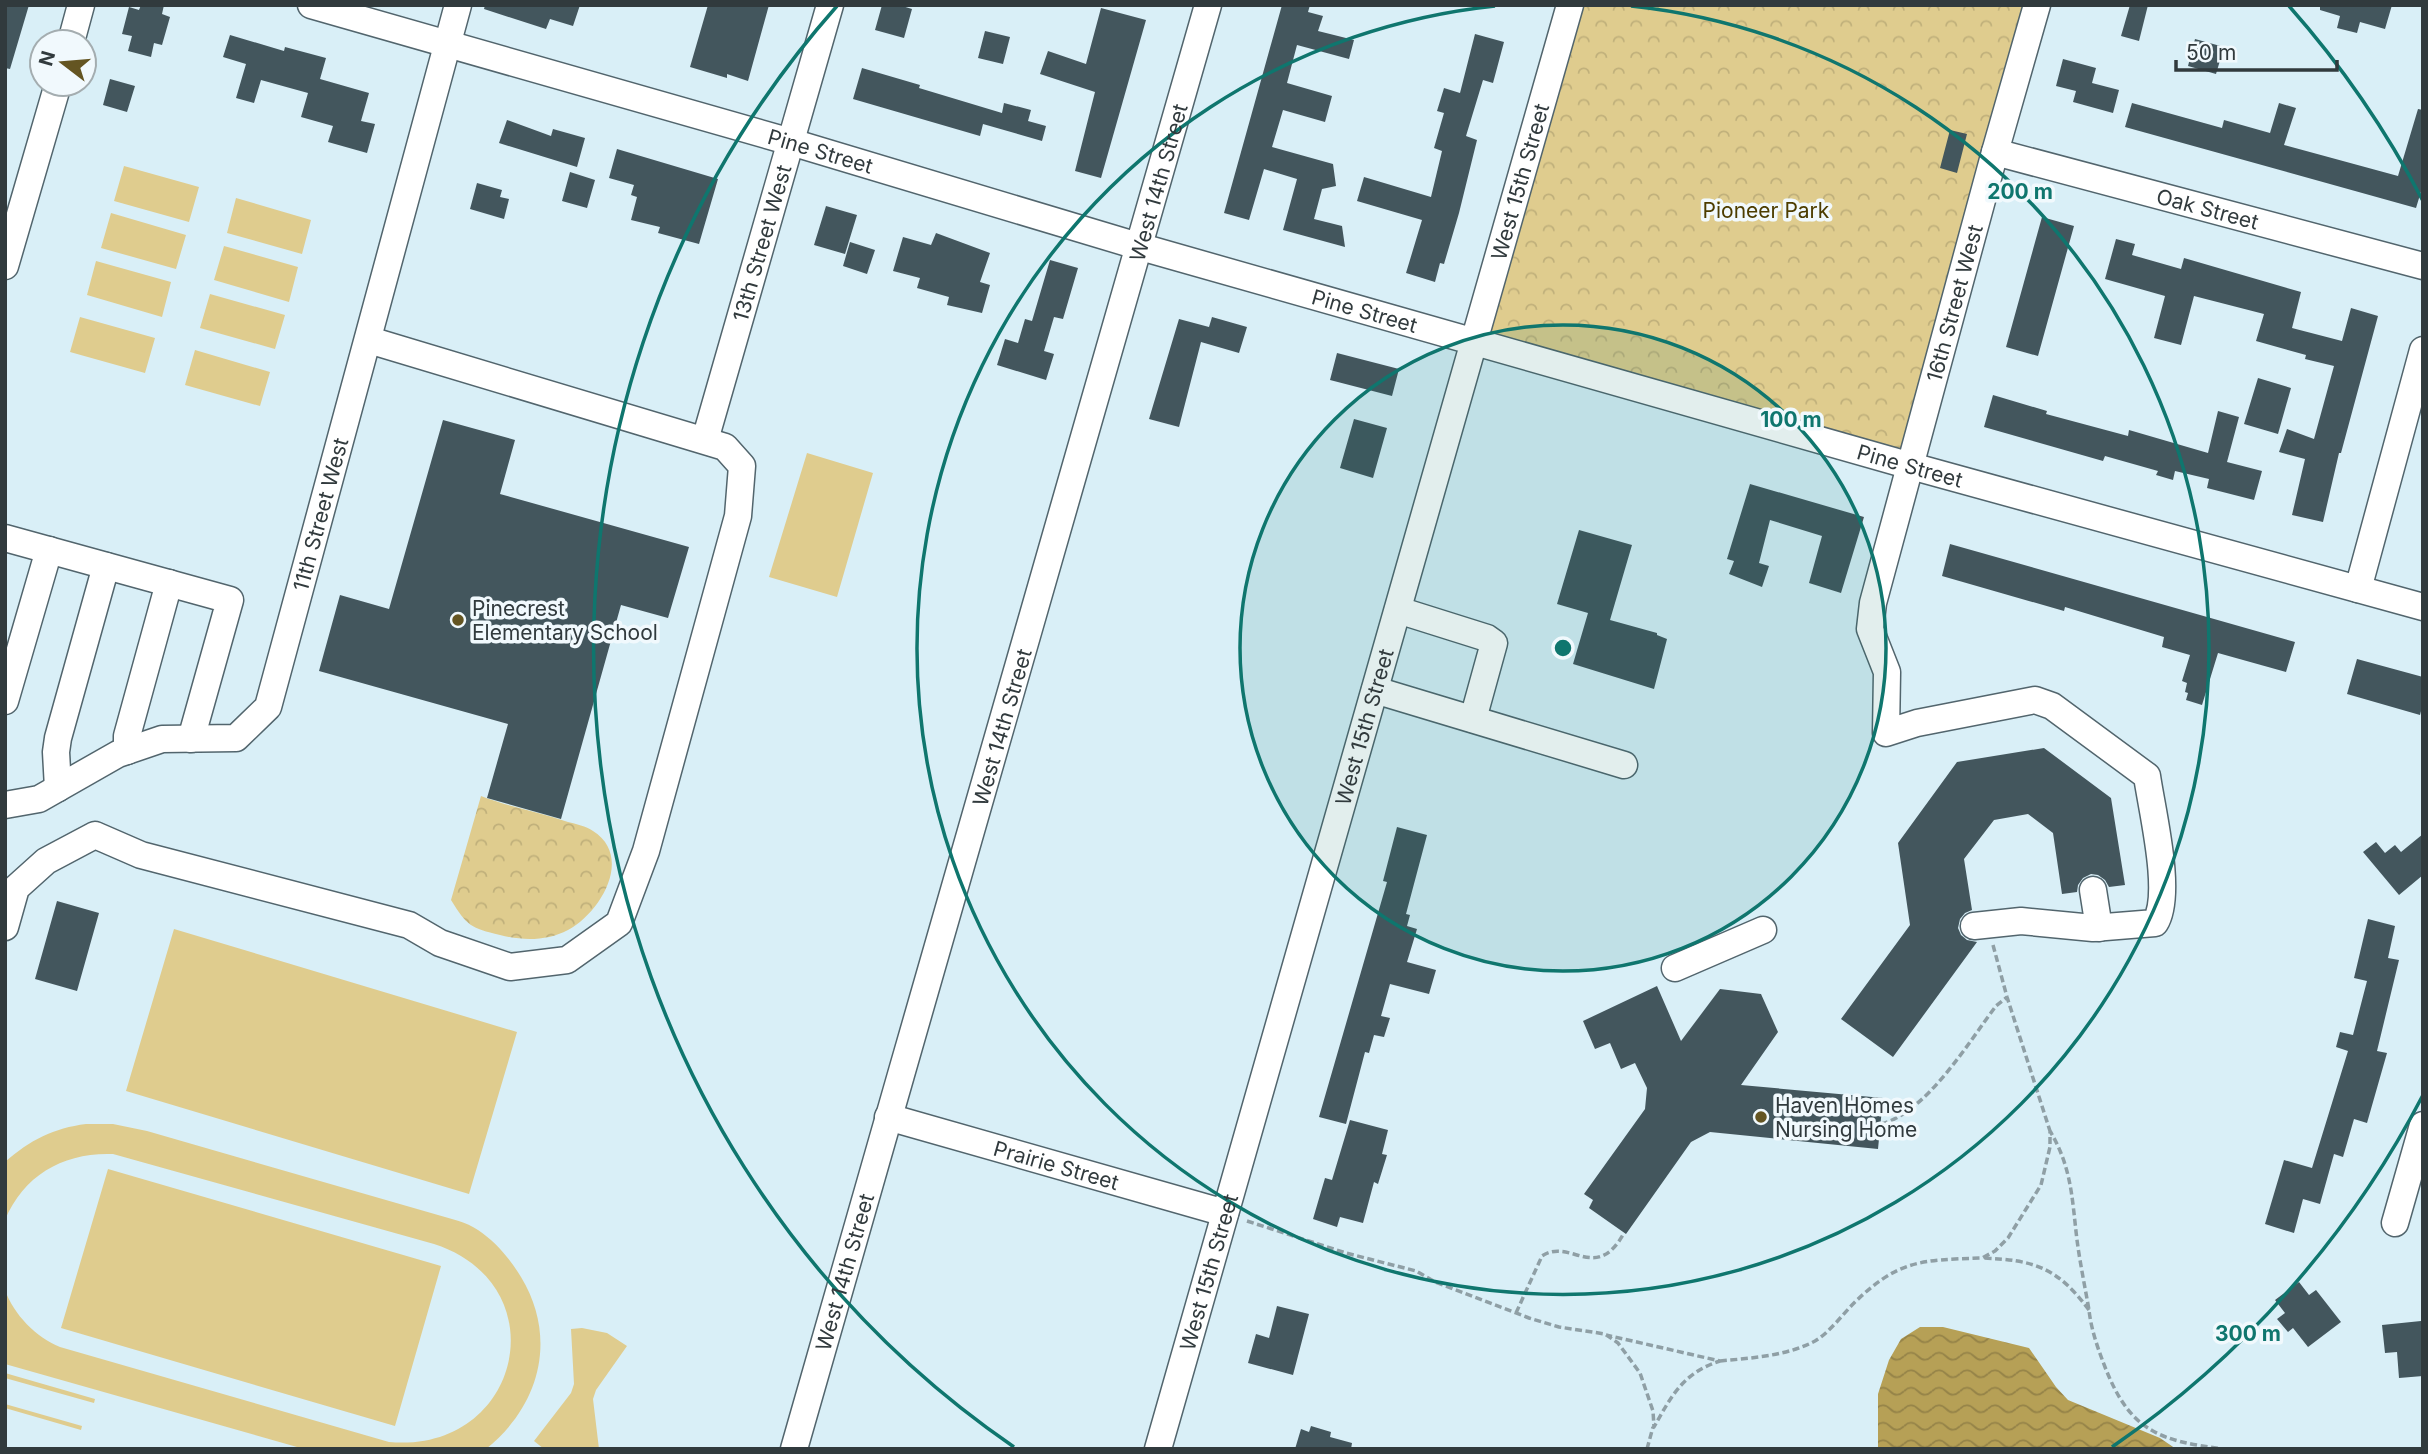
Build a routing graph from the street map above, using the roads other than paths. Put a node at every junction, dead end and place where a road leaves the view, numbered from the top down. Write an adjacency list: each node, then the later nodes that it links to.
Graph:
1 (81, 5): 8 (street)
2 (311, 5): 9 (street, Pine Street)
3 (458, 5): 9 (street, 11th Street West)
4 (830, 5): 11 (street, 13th Street West)
5 (1208, 5): 13 (street, West 14th Street)
6 (1570, 5): 17 (street, West 15th Street)
7 (2037, 5): 12 (street, 16th Street West)
8 (75, 28)
9 (447, 43): 11 (street, Pine Street); 16 (street, 11th Street West)
10 (54, 98): 14 (street)
11 (790, 142): 13 (street, Pine Street); 19 (street, 13th Street West)
12 (1995, 152): 15 (street, Oak Street); 20 (street, 16th Street West)
13 (1141, 247): 17 (street, Pine Street); 42 (street, West 14th Street)
14 (5, 266)
15 (2423, 266)
16 (369, 340): 19 (street); 31 (street, 11th Street West)
17 (1475, 341): 20 (street, Pine Street); 27 (street, West 15th Street)
18 (2423, 350): 25 (street)
19 (705, 440): 38 (street)
20 (1911, 466): 25 (street, Pine Street); 39 (street, 16th Street West)
21 (5, 538): 22 (street)
22 (49, 550): 23 (street); 29 (street)
23 (106, 566): 24 (street); 34 (street)
24 (169, 583): 31 (street); 32 (street)
25 (2358, 589): 26 (street, Pine Street)
26 (2423, 607)
27 (1398, 610): 28 (street, West 15th Street); 30 (street)
28 (1375, 690): 30 (street); 44 (street, West 15th Street)
29 (5, 701)
30 (1473, 719): 33 (street)
31 (191, 739): 32 (street, 11th Street West)
32 (127, 751): 34 (street, 11th Street West)
33 (1624, 765)
34 (58, 788): 35 (street, 11th Street West)
35 (5, 805)
36 (2093, 890): 39 (street)
37 (1981, 925): 39 (street)
38 (5, 927)
39 (2099, 928)
40 (1763, 930): 41 (street)
41 (1675, 968)
42 (888, 1117): 44 (street, Prairie Street); 46 (street, West 14th Street)
43 (2423, 1125): 45 (street)
44 (1225, 1213): 47 (street, West 15th Street)
45 (2395, 1223)
46 (794, 1449)
47 (1158, 1449)

